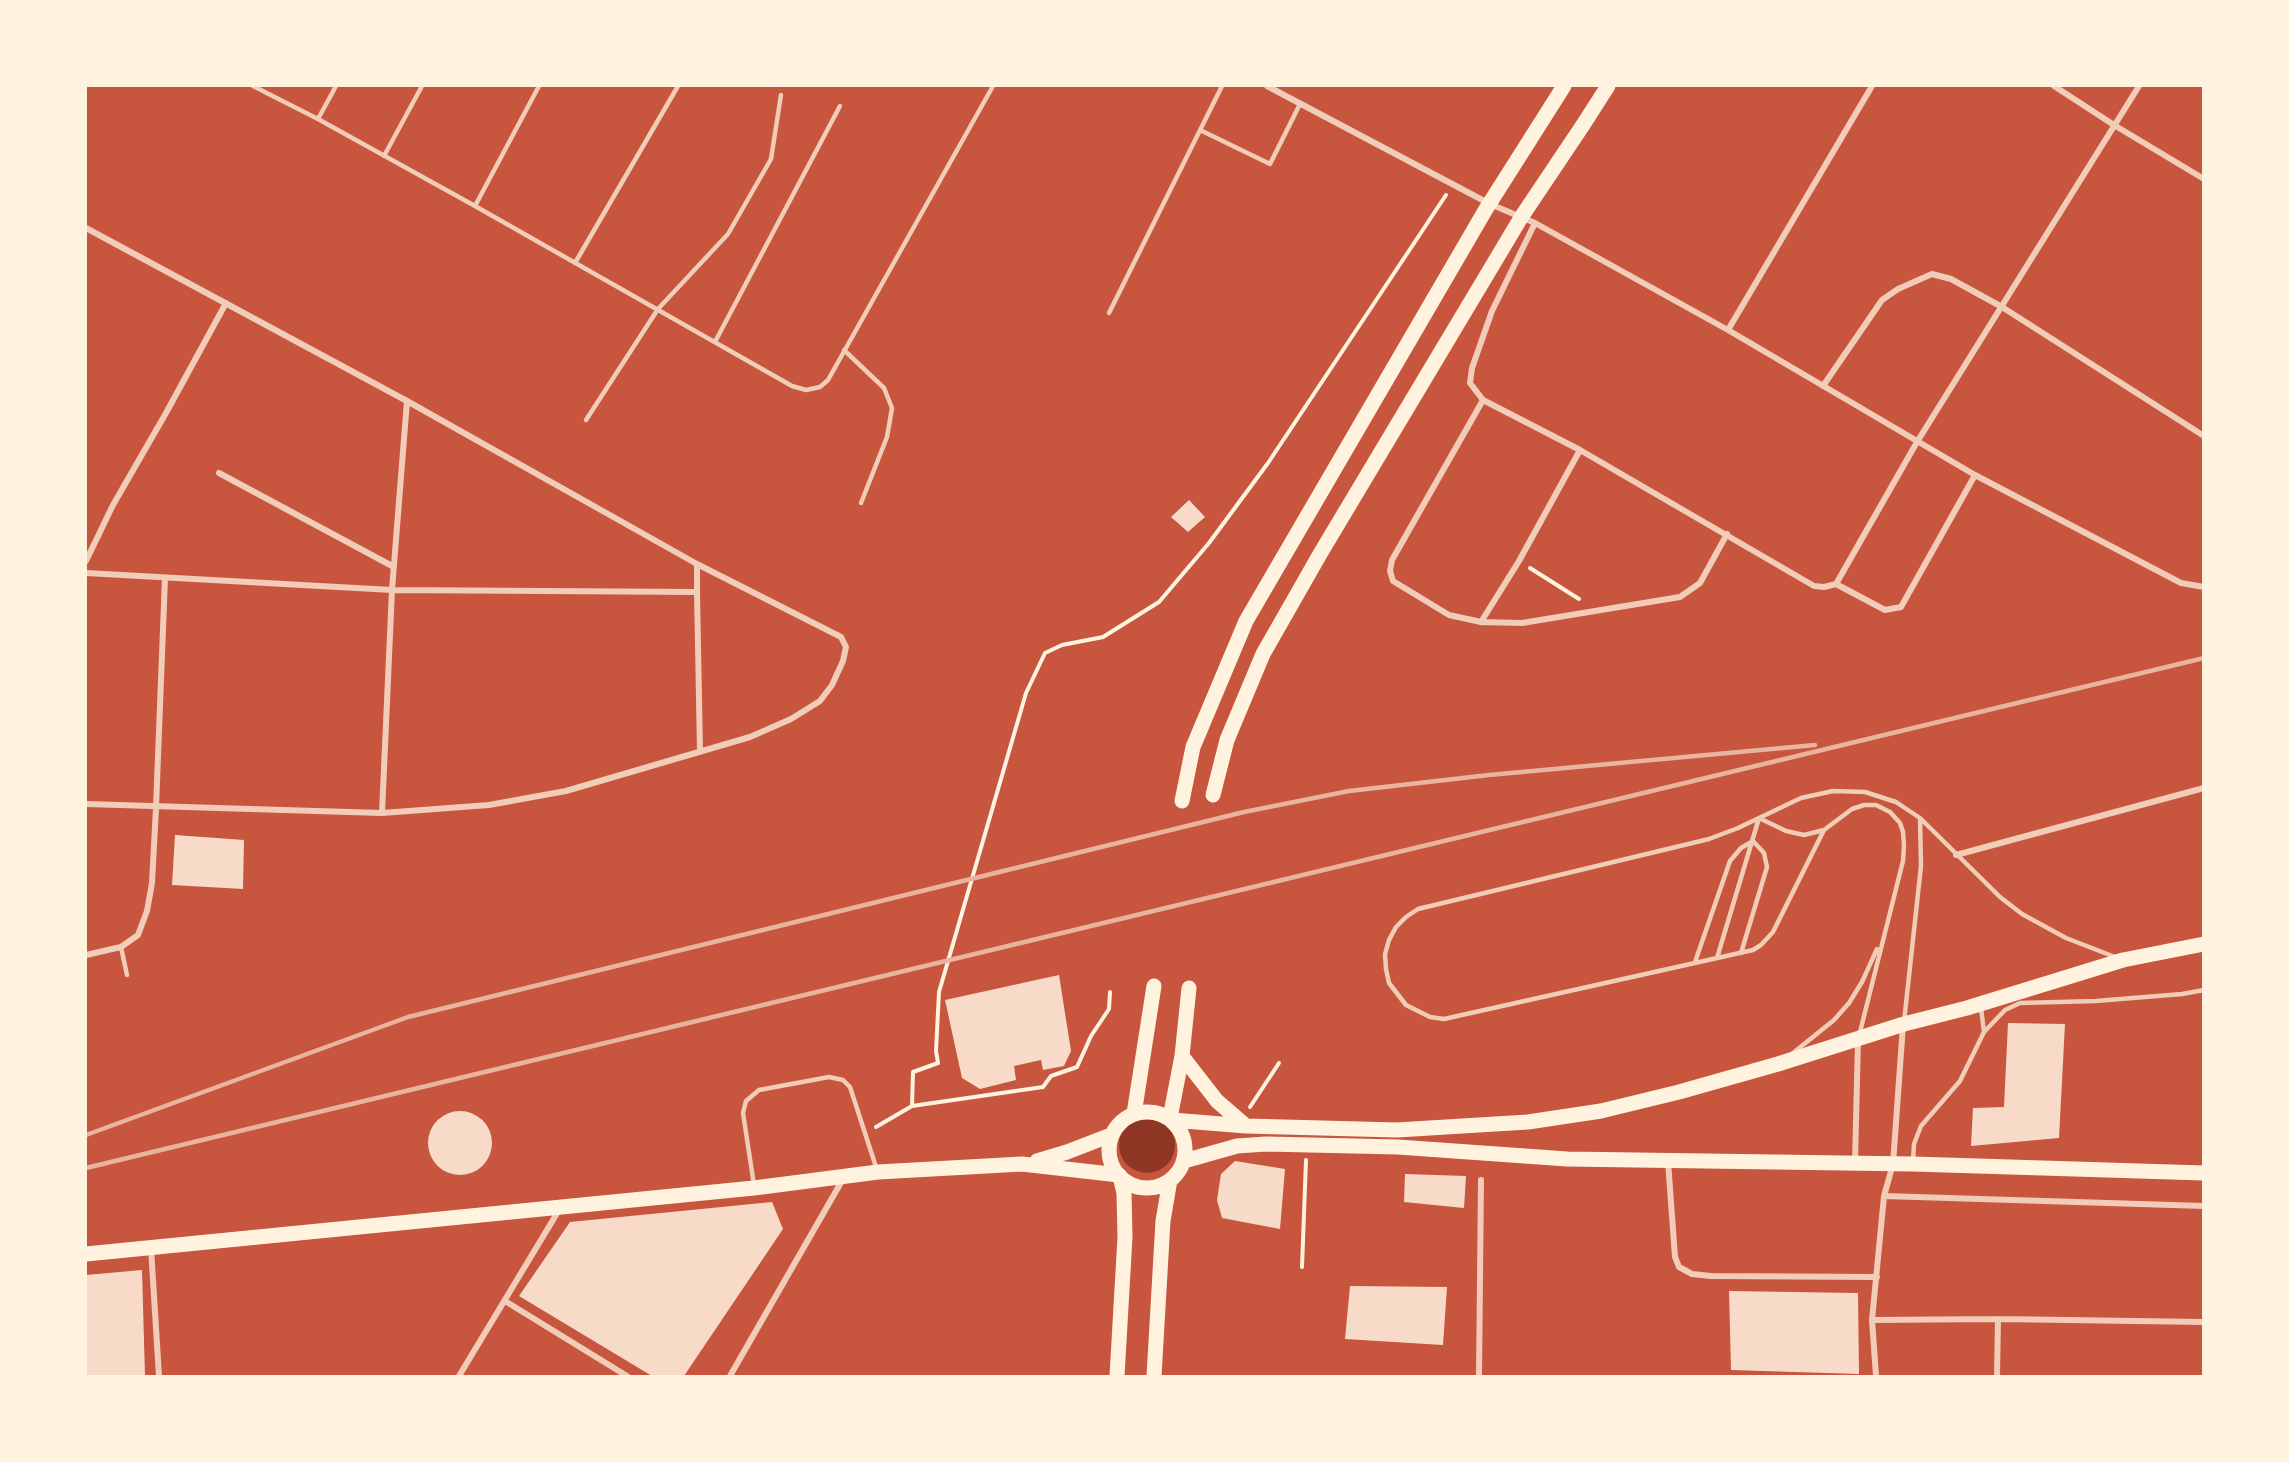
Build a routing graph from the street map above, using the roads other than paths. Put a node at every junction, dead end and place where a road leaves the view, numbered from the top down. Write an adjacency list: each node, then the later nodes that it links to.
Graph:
1 (253, 86): 17 (lane)
2 (336, 86): 17 (lane)
3 (422, 86): 20 (lane)
4 (539, 86): 23 (lane)
5 (678, 86): 26 (lane)
6 (993, 86): 33 (lane)
7 (1222, 86): 19 (lane)
8 (1267, 86): 15 (street)
9 (1564, 86): 22 (main road)
10 (1608, 86): 24 (main road)
11 (1872, 86): 31 (street)
12 (2054, 86): 18 (street)
13 (2139, 86): 18 (street)
14 (781, 95): 29 (lane)
15 (1300, 104): 19 (lane); 22 (street)
16 (840, 106): 32 (lane)
17 (318, 119): 20 (lane)
18 (2114, 125): 21 (street); 28 (street)
19 (1200, 130): 30 (lane)
20 (384, 156): 23 (lane)
21 (2204, 179)
22 (1490, 204): 24 (street); 58 (main road)
23 (475, 206): 26 (lane)
24 (1528, 219): 31 (street); 35 (street); 57 (main road)
25 (86, 228): 27 (street)
26 (575, 263): 29 (lane)
27 (226, 303): 36 (street); 45 (street)
28 (2002, 307): 34 (street); 38 (street); 39 (street)
29 (658, 309): 32 (lane); 37 (lane)
30 (1109, 313)
31 (1728, 330): 34 (street)
32 (716, 340): 33 (lane)
33 (844, 350): 43 (lane)
34 (1823, 386): 39 (street)
35 (1483, 400): 40 (street); 54 (street)
36 (407, 401): 46 (street); 47 (street)
37 (586, 420)
38 (2204, 436)
39 (1917, 442): 42 (street); 50 (street)
40 (1580, 450): 44 (street); 54 (street)
41 (219, 473): 47 (street)
42 (1974, 475): 50 (street); 51 (street)
43 (861, 503)
44 (1726, 534): 50 (street); 54 (street)
45 (86, 561)
46 (697, 564): 53 (street); 55 (street)
47 (394, 567): 52 (street)
48 (86, 573): 49 (street)
49 (165, 578): 52 (street); 60 (street)
50 (1836, 584)
51 (2204, 587)
52 (392, 590): 53 (street); 61 (street)
53 (697, 592): 55 (street)
54 (1481, 622)
55 (700, 752): 61 (street)
56 (2204, 788): 66 (street)
57 (1213, 795)
58 (1182, 801)
59 (86, 804): 60 (street)
60 (156, 808): 61 (street); 69 (street)
61 (382, 813)
62 (1759, 818): 63 (lane); 64 (lane); 65 (lane); 74 (lane)
63 (1920, 818): 66 (lane); 80 (lane)
64 (1824, 830): 67 (lane); 70 (lane)
65 (1753, 841): 70 (lane); 72 (lane); 74 (lane)
66 (1956, 855): 73 (lane)
67 (1882, 939): 82 (lane); 84 (lane)
68 (2204, 944): 73 (main road)
69 (121, 947): 71 (street); 75 (lane)
70 (1741, 953): 72 (lane)
71 (86, 955)
72 (1717, 958): 74 (lane)
73 (2123, 960): 79 (main road)
74 (1695, 962)
75 (127, 975)
76 (1154, 986): 85 (main road)
77 (1189, 988): 83 (main road)
78 (2204, 990): 81 (lane)
79 (1980, 1004): 80 (main road); 81 (lane)
80 (1904, 1024): 82 (main road); 93 (street)
81 (1984, 1032): 94 (lane)
82 (1858, 1040): 84 (main road); 91 (street)
83 (1182, 1056): 86 (main road); 87 (main road)
84 (1778, 1064): 87 (main road)
85 (1134, 1114): 86 (main road); 88 (main road)
86 (1171, 1119): 87 (main road); 89 (main road)
87 (1246, 1126)
88 (1111, 1135): 92 (main road); 98 (main road)
89 (1184, 1161): 90 (main road); 99 (main road)
90 (1668, 1161): 91 (main road); 107 (street)
91 (1855, 1163): 93 (main road)
92 (1022, 1164): 95 (main road); 98 (main road)
93 (1893, 1164): 94 (main road); 102 (street)
94 (1913, 1164): 96 (main road)
95 (878, 1172): 97 (main road); 101 (lane)
96 (2204, 1173)
97 (845, 1175): 101 (main road); 115 (street)
98 (1119, 1176): 99 (main road); 116 (main road)
99 (1170, 1180): 117 (main road)
100 (1481, 1180): 118 (street)
101 (754, 1188): 103 (main road)
102 (1884, 1196): 104 (street); 107 (street)
103 (562, 1205): 105 (main road); 108 (street)
104 (2204, 1206)
105 (151, 1247): 106 (main road); 112 (street)
106 (86, 1254)
107 (1877, 1277): 110 (street)
108 (505, 1301): 113 (street); 114 (street)
109 (1998, 1319): 110 (street); 111 (street); 120 (street)
110 (1872, 1320): 119 (street)
111 (2204, 1322)
112 (159, 1377)
113 (459, 1377)
114 (627, 1377)
115 (730, 1377)
116 (1117, 1377)
117 (1154, 1377)
118 (1479, 1377)
119 (1876, 1377)
120 (1997, 1377)

